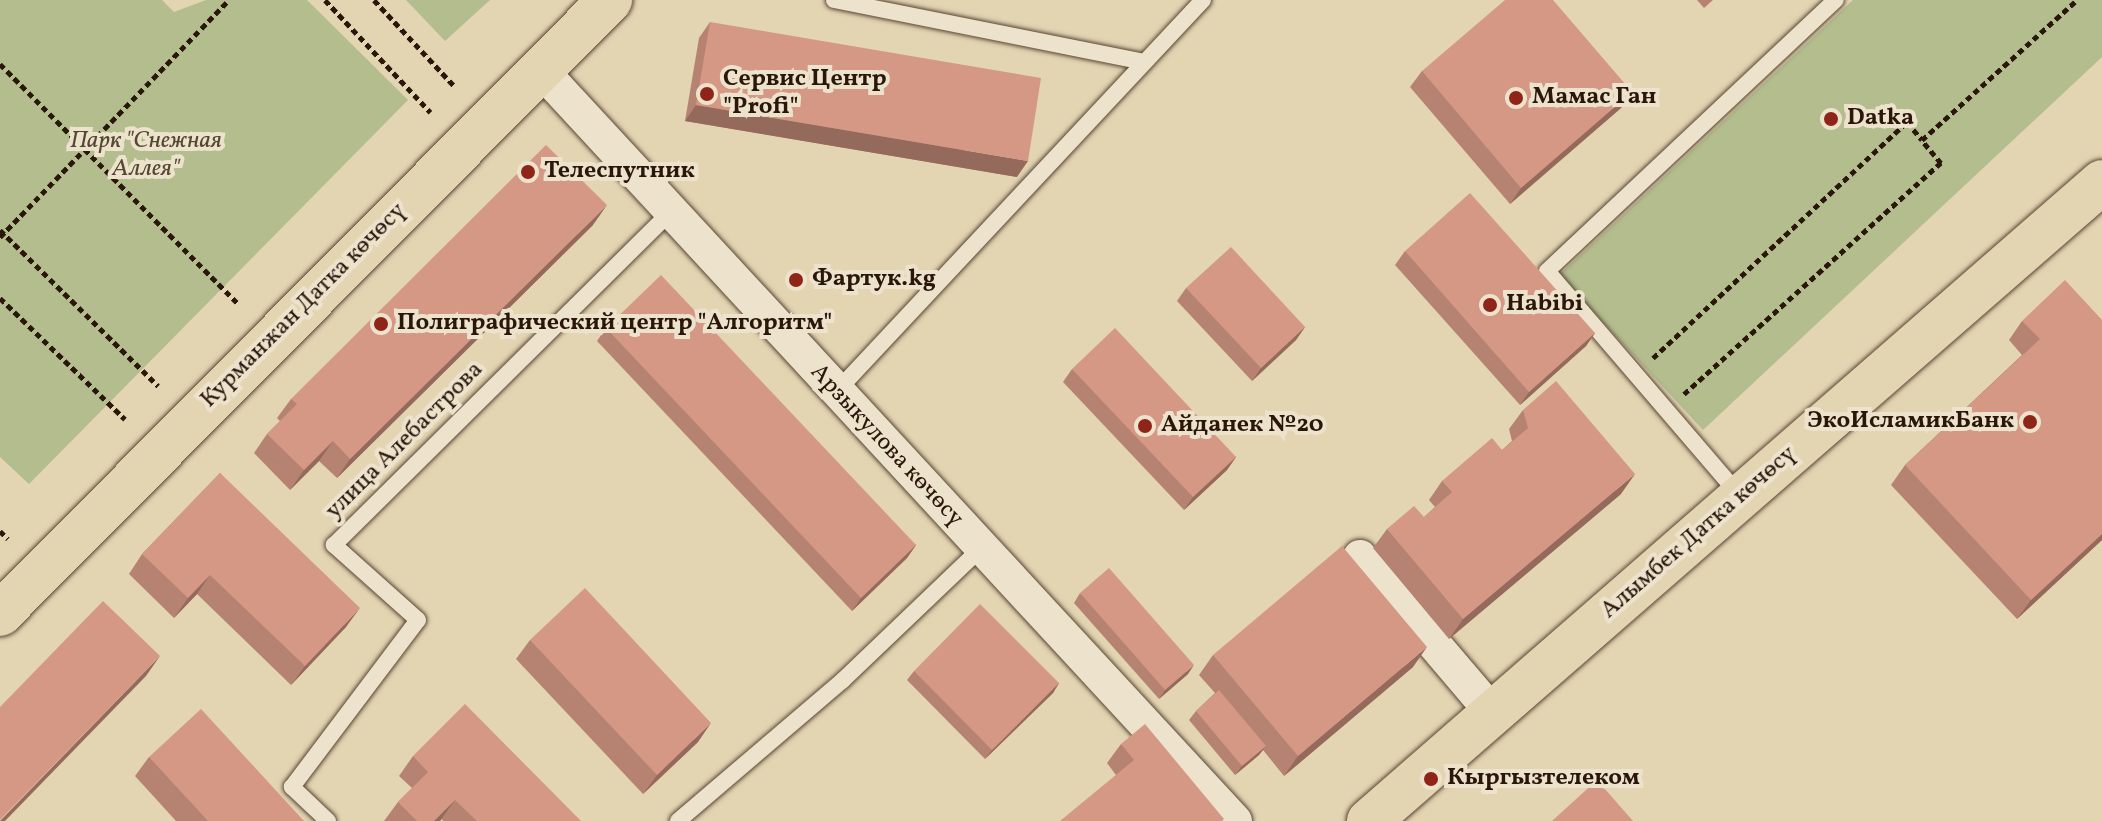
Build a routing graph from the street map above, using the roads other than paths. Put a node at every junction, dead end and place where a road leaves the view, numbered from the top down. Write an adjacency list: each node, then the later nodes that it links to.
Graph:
1 (610, 0): 6 (main road, Курманжан Датка көчөсү)
2 (834, 0): 5 (lane)
3 (1203, 0): 5 (lane)
4 (1836, 0): 10 (lane)
5 (1140, 61): 9 (lane)
6 (540, 69): 8 (street, Арзыкулова көчөсү); 13 (main road, Курманжан Датка көчөсү)
7 (2102, 182): 10 (main road, Алымбек Датка көчөсү)
8 (671, 212): 9 (street, Арзыкулова көчөсү); 15 (lane, улица Алебастрова)
9 (836, 392): 11 (street, Арзыкулова көчөсү)
10 (1741, 497): 14 (main road, Алымбек Датка көчөсү)
11 (981, 548): 16 (lane); 17 (street, Арзыкулова көчөсү)
12 (1360, 557): 14 (street)
13 (0, 614)
14 (1493, 713): 18 (main road, Алымбек Датка көчөсү)
15 (328, 821)
16 (678, 821)
17 (1235, 821)
18 (1369, 821)

